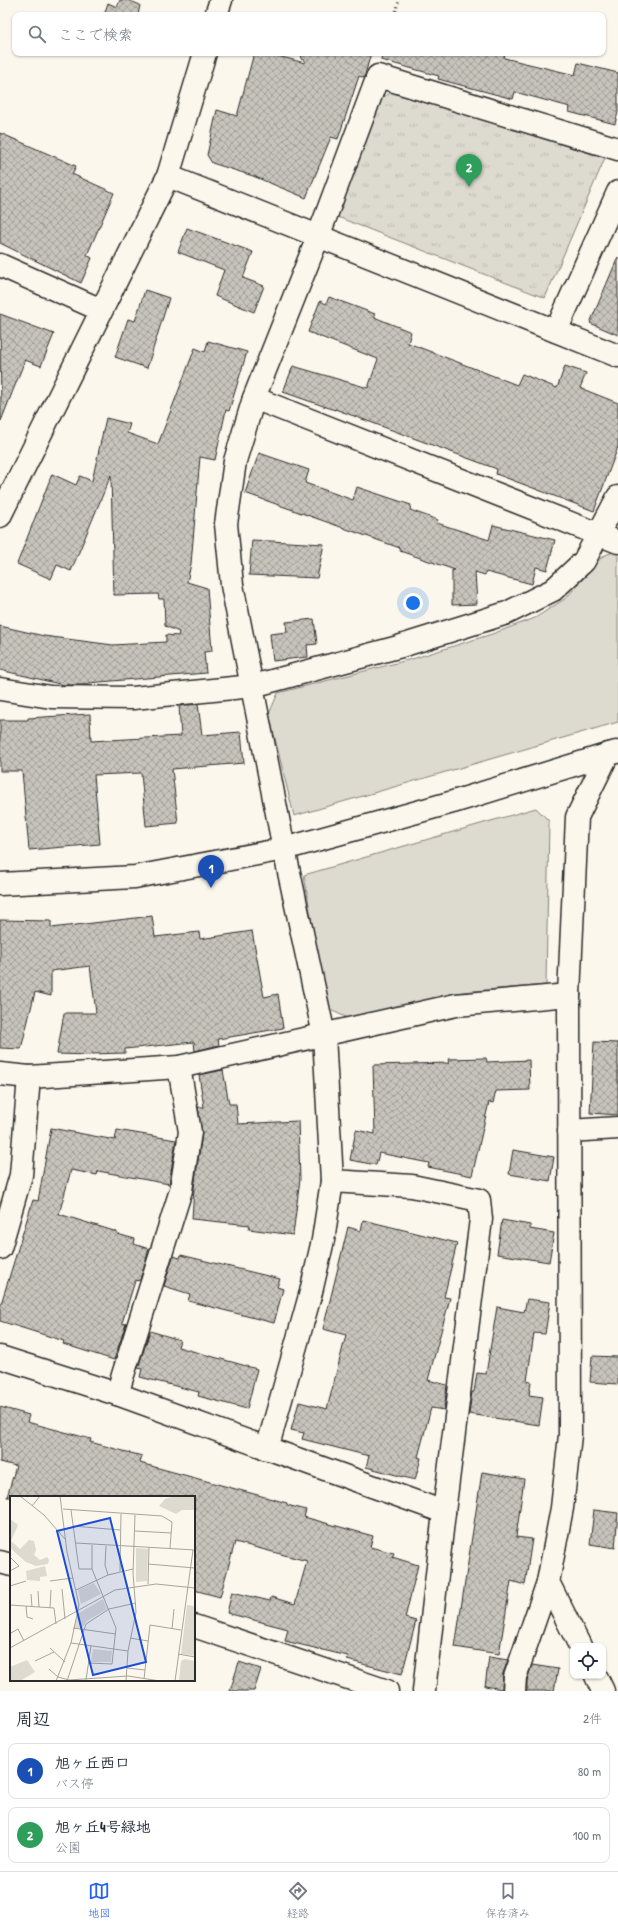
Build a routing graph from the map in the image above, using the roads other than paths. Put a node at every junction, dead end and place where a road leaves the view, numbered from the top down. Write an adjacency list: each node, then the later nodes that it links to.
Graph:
1 (221, 0): 2 (street)
2 (217, 12)
3 (204, 56): 5 (street)
4 (618, 149): 7 (street)
5 (168, 176): 7 (street); 9 (street)
6 (618, 192): 10 (street)
7 (318, 237): 10 (street); 12 (street)
8 (0, 266): 9 (street)
9 (101, 310): 14 (street)
10 (556, 331): 11 (street)
11 (618, 356)
12 (254, 398): 15 (street); 16 (street)
13 (618, 497): 15 (street)
14 (0, 516)
15 (608, 538): 16 (street)
16 (253, 686): 17 (street); 19 (street)
17 (0, 689)
18 (615, 749): 19 (street); 21 (street)
19 (284, 849): 20 (street); 22 (street)
20 (0, 884)
21 (569, 995): 22 (street); 27 (street)
22 (324, 1035): 23 (street); 28 (street)
23 (179, 1067): 25 (street); 31 (street)
24 (0, 1074): 25 (street)
25 (29, 1077): 29 (street)
26 (618, 1128): 27 (street)
27 (569, 1131): 36 (street)
28 (332, 1181): 32 (street); 33 (street)
29 (0, 1248)
30 (0, 1357): 31 (street)
31 (117, 1394): 32 (street)
32 (267, 1449): 33 (street)
33 (444, 1512): 41 (street)
34 (0, 1562): 35 (street)
35 (10, 1565)
36 (548, 1582): 38 (street); 42 (street)
37 (195, 1626): 40 (street)
38 (578, 1643)
39 (597, 1679): 43 (street)
40 (387, 1691)
41 (424, 1691)
42 (514, 1691)
43 (603, 1691)

